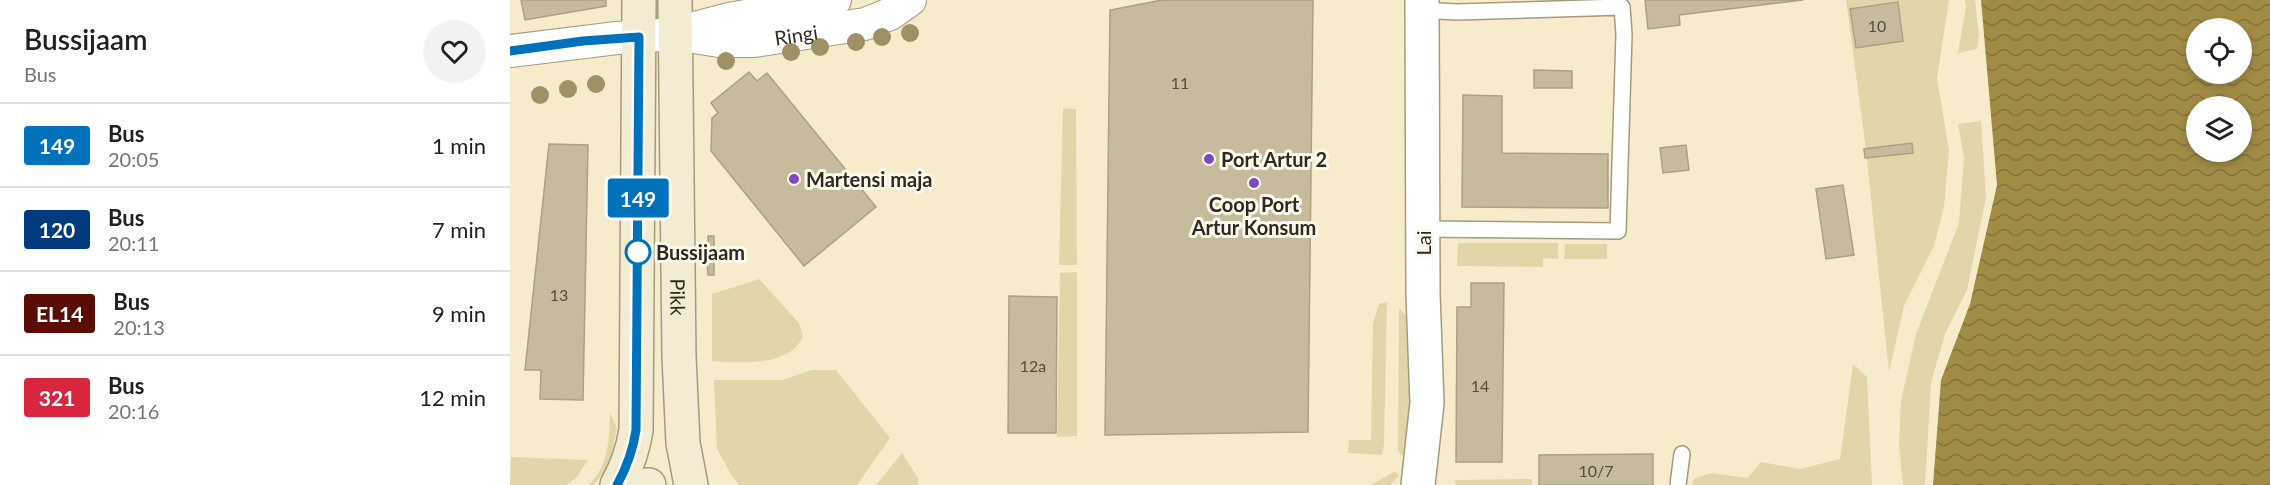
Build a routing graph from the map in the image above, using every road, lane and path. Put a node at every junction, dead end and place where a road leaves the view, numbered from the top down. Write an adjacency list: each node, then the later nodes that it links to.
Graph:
1 (639, 0): 8 (main road, Pikk)
2 (675, 0): 7 (main road, Pikk)
3 (835, 0): 7 (street, Ringi)
4 (910, 0): 7 (street, Ringi)
5 (1622, 4): 6 (lane); 10 (lane)
6 (1422, 5): 10 (street, Lai)
7 (675, 34): 8 (street, Ringi); 13 (main road, Pikk)
8 (639, 37): 9 (street, Ringi); 12 (main road, Pikk)
9 (510, 49)
10 (1423, 229): 14 (street, Lai)
11 (1682, 454): 15 (lane)
12 (617, 485)
13 (691, 485)
14 (1418, 485)
15 (1678, 485)

